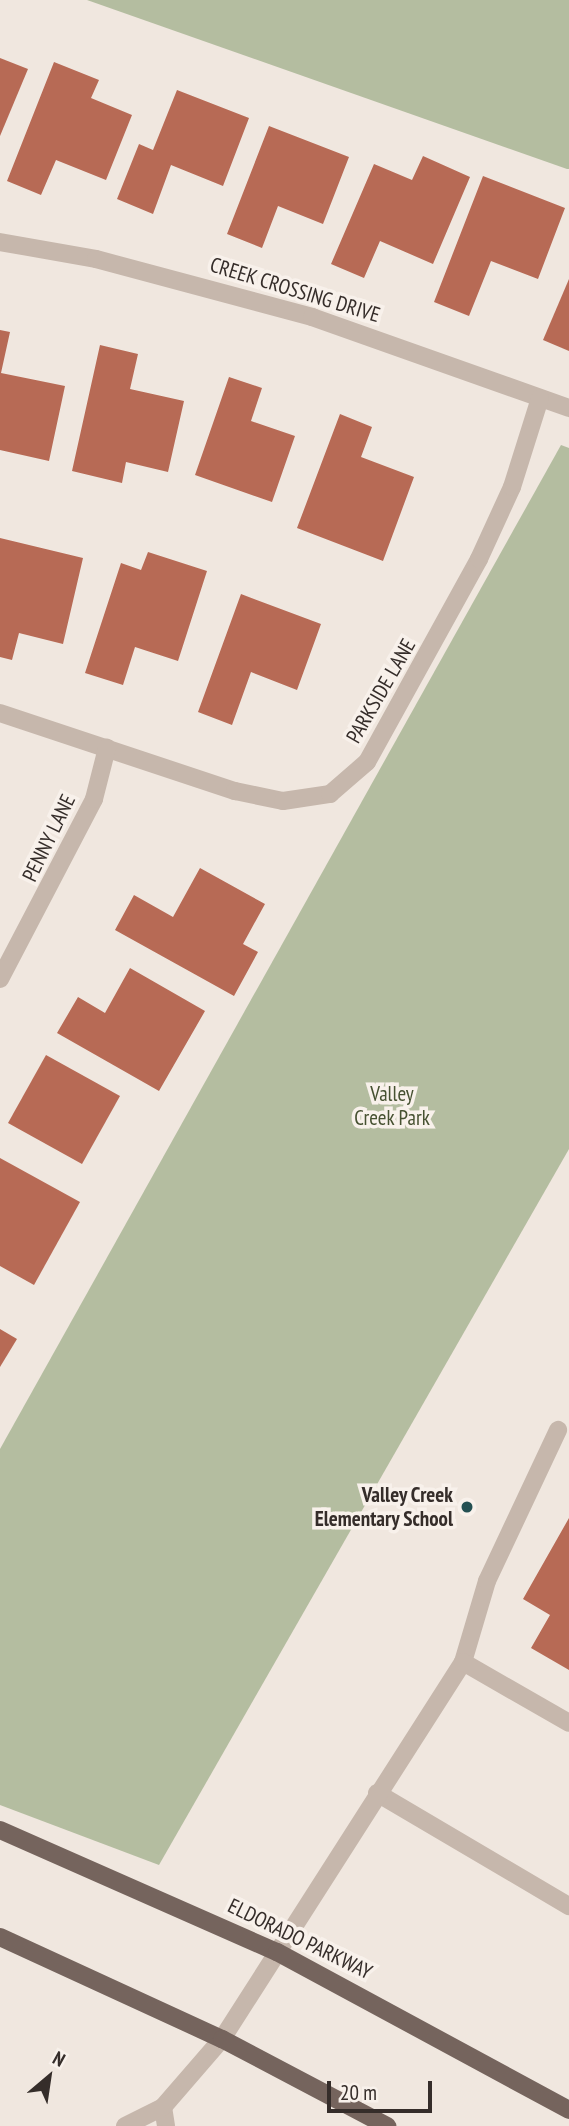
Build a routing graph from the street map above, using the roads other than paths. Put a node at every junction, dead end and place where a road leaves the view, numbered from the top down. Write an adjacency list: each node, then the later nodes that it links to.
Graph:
1 (0, 242): 2 (street, CREEK CROSSING DRIVE)
2 (540, 398): 3 (street, CREEK CROSSING DRIVE); 5 (street, PARKSIDE LANE)
3 (569, 408)
4 (0, 713): 5 (street, PARKSIDE LANE)
5 (107, 748): 6 (street, PENNY LANE)
6 (0, 979)
7 (558, 1430): 8 (street)
8 (463, 1662): 9 (street); 10 (street)
9 (569, 1723)
10 (377, 1793): 12 (street); 14 (street)
11 (0, 1830): 14 (main road, ELDORADO PARKWAY)
12 (569, 1906)
13 (0, 1937): 15 (main road)
14 (277, 1952): 15 (street); 17 (main road, ELDORADO PARKWAY)
15 (222, 2039): 16 (street); 20 (main road)
16 (163, 2107): 18 (street); 19 (street)
17 (569, 2110)
18 (125, 2126)
19 (166, 2126)
20 (387, 2126)

